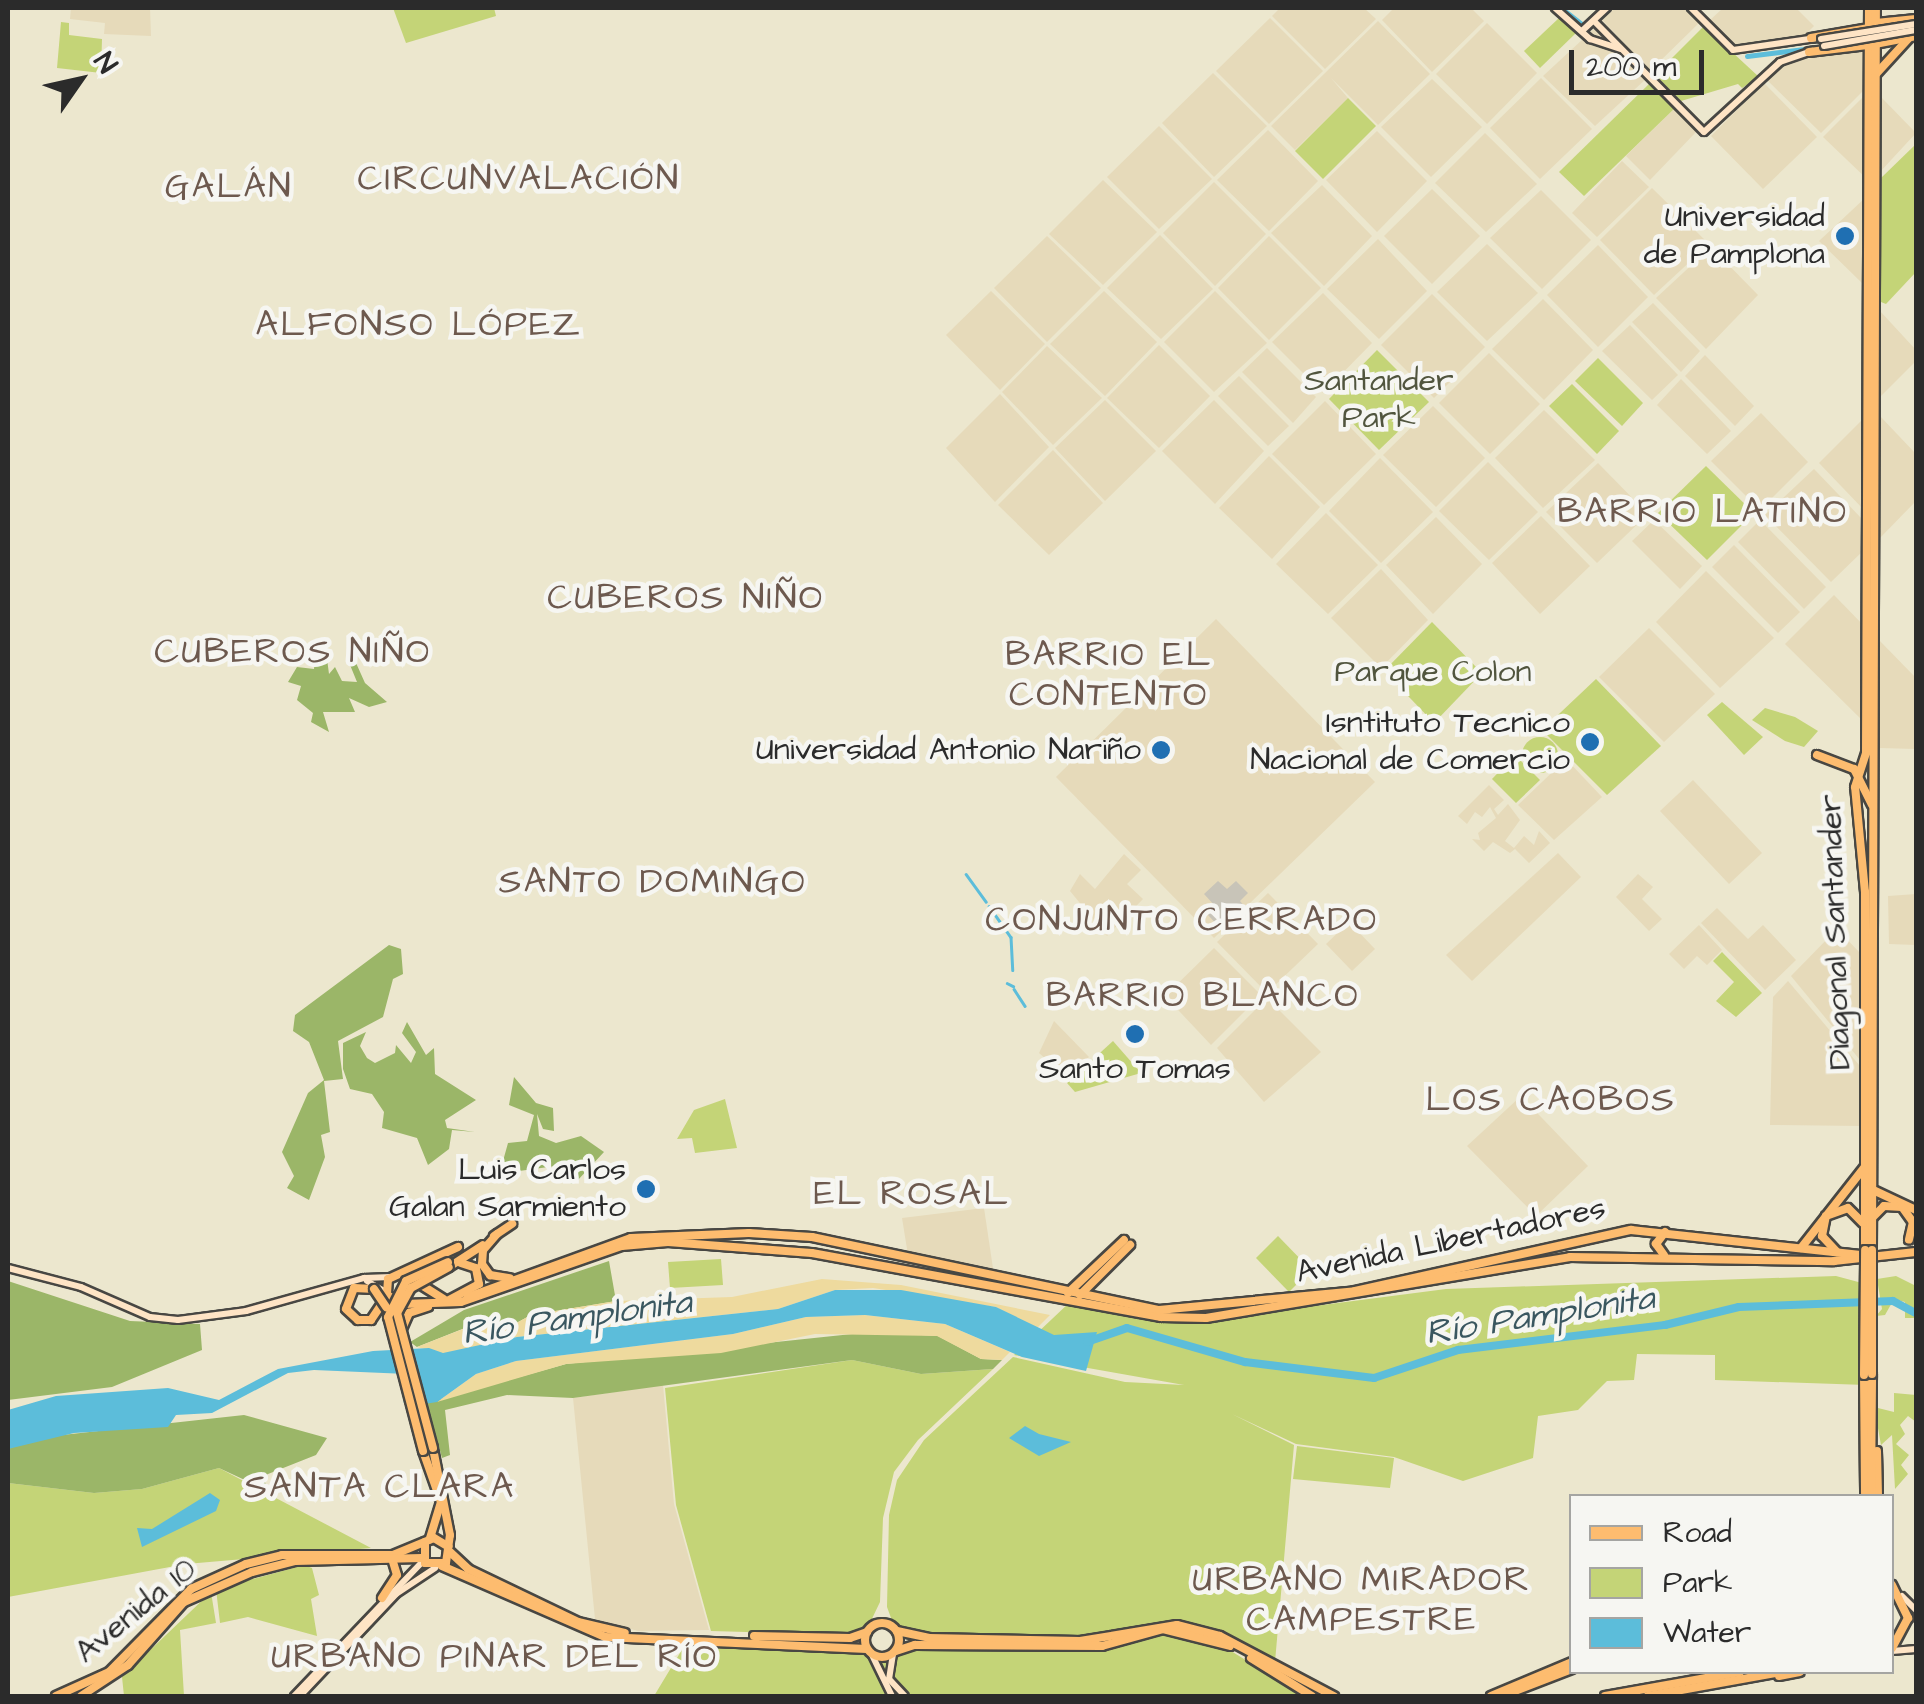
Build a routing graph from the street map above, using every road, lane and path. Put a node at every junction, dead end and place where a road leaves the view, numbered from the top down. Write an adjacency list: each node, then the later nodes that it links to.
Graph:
1 (1555, 8): 8 (main road)
2 (1607, 8): 5 (main road)
3 (1691, 8): 9 (main road)
4 (1873, 8): 6 (main road, Diagonal Santander)
5 (1594, 20): 8 (main road); 11 (main road)
6 (1872, 25): 7 (main road); 9 (main road); 10 (main road, Diagonal Santander)
7 (1915, 29): 9 (main road, bridge); 10 (main road); 13 (main road)
8 (1582, 31): 11 (main road)
9 (1818, 41): 12 (main road)
10 (1872, 45): 12 (main road); 13 (main road, Diagonal Santander); 15 (main road, Diagonal Santander)
11 (1621, 49): 12 (main road)
12 (1809, 52)
13 (1876, 74): 16 (main road, Diagonal Santander)
14 (1816, 754): 15 (main road)
15 (1858, 771): 16 (main road); 17 (main road, Diagonal Santander)
16 (1875, 814): 18 (main road, Diagonal Santander)
17 (1860, 840): 18 (main road); 19 (main road, Diagonal Santander)
18 (1878, 892): 20 (main road, Diagonal Santander)
19 (1866, 1164): 25 (main road, Diagonal Santander); 32 (main road)
20 (1871, 1185): 21 (main road); 22 (main road, Diagonal Santander)
21 (1916, 1210)
22 (1871, 1220): 30 (main road); 33 (main road, Diagonal Santander)
23 (512, 1224): 27 (main road)
24 (1670, 1231): 29 (main road, Avenida Libertadores); 32 (main road, Avenida Libertadores); 38 (main road)
25 (1865, 1233): 33 (main road, Diagonal Santander); 36 (main road)
26 (796, 1234): 28 (main road, Avenida Libertadores); 34 (main road); 41 (main road, Avenida Libertadores)
27 (493, 1235): 39 (main road); 41 (main road)
28 (812, 1237): 35 (main road); 46 (main road, Avenida Libertadores)
29 (1580, 1238): 37 (main road); 47 (main road, Avenida Libertadores)
30 (1914, 1246): 36 (main road, Avenida Libertadores); 38 (main road, Avenida Libertadores)
31 (458, 1247): 42 (main road)
32 (1800, 1249): 36 (main road, Avenida Libertadores)
33 (1868, 1250): 52 (main road, Diagonal Santander, bridge)
34 (795, 1251): 35 (main road, Avenida Libertadores); 49 (main road, Avenida Libertadores)
35 (812, 1252): 37 (main road, Avenida Libertadores)
36 (1842, 1254)
37 (1584, 1256): 38 (main road, Avenida Libertadores)
38 (1667, 1257)
39 (451, 1264): 49 (main road); 50 (main road, bridge); 51 (main road, bridge)
40 (8, 1268): 43 (main road)
41 (529, 1274): 49 (main road, Avenida Libertadores)
42 (394, 1277): 43 (main road); 44 (main road); 45 (main road)
43 (356, 1280): 45 (main road)
44 (418, 1284): 48 (main road); 49 (main road)
45 (384, 1290): 48 (main road); 50 (main road, bridge)
46 (1068, 1293): 47 (main road, Avenida Libertadores); 47 (main road)
47 (1080, 1295)
48 (414, 1303): 49 (main road, Avenida Libertadores)
49 (450, 1303): 51 (main road)
50 (388, 1317): 53 (main road, bridge)
51 (400, 1335): 53 (main road, bridge)
52 (1868, 1421): 54 (main road, Diagonal Santander); 55 (main road); 56 (main road)
53 (428, 1449): 57 (main road); 58 (main road)
54 (1869, 1494)
55 (1869, 1494)
56 (1869, 1494)
57 (428, 1541): 58 (main road); 60 (main road, Avenida 10); 61 (main road)
58 (450, 1549): 63 (main road); 64 (main road)
59 (302, 1558): 60 (main road, Avenida 10); 82 (main road, Avenida 10); 83 (main road, Avenida 10)
60 (374, 1558): 62 (main road, Avenida 10)
61 (422, 1560): 62 (main road, Avenida 10); 64 (main road); 68 (main road)
62 (393, 1562): 68 (main road)
63 (462, 1564): 65 (main road); 71 (main road)
64 (438, 1567): 65 (main road); 84 (main road)
65 (454, 1572): 73 (main road)
66 (1894, 1586): 67 (main road)
67 (1902, 1596): 69 (main road); 72 (main road)
68 (382, 1598): 84 (main road)
69 (1916, 1610)
70 (897, 1631): 71 (main road); 74 (main road); 81 (main road)
71 (867, 1632): 73 (main road)
72 (1894, 1647)
73 (869, 1651): 74 (main road); 85 (main road)
74 (894, 1653): 86 (main road); 87 (main road)
75 (1569, 1666): 89 (main road)
76 (1569, 1666): 90 (main road)
77 (1729, 1674): 91 (main road)
78 (1770, 1674): 80 (main road)
79 (1780, 1674): 80 (main road)
80 (1760, 1676): 92 (main road)
81 (1316, 1686): 87 (main road); 88 (main road)
82 (56, 1696)
83 (81, 1696)
84 (297, 1696)
85 (892, 1696)
86 (905, 1696)
87 (1311, 1696)
88 (1332, 1696)
89 (1491, 1696)
90 (1502, 1696)
91 (1605, 1696)
92 (1648, 1696)

